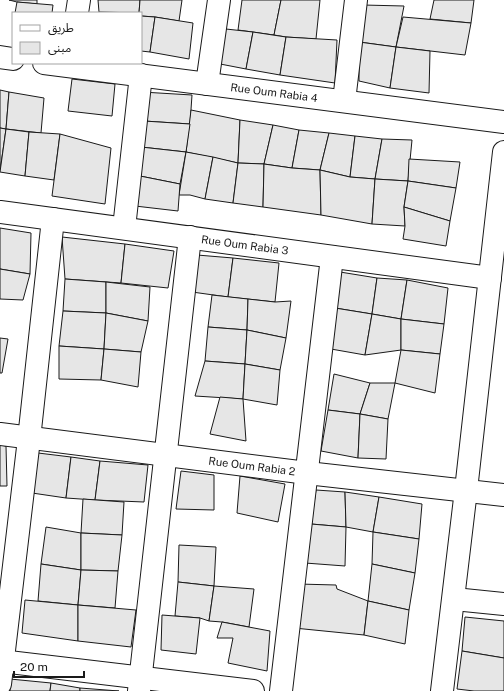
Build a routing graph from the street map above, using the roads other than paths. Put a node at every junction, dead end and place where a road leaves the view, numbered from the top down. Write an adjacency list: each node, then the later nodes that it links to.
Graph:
1 (79, 0): 4 (street)
2 (219, 0): 10 (street)
3 (356, 0): 11 (street)
4 (78, 12)
5 (0, 58): 6 (street)
6 (12, 59)
7 (58, 64): 8 (street, Rue Oum Rabia 4)
8 (72, 65): 9 (street, Rue Oum Rabia 4)
9 (141, 76): 10 (street, Rue Oum Rabia 4); 17 (street)
10 (207, 84): 11 (street, Rue Oum Rabia 4)
11 (344, 101): 12 (street, Rue Oum Rabia 4)
12 (504, 122)
13 (504, 152): 14 (street)
14 (501, 200): 20 (street)
15 (0, 212): 16 (street, Rue Oum Rabia 3)
16 (53, 219): 17 (street, Rue Oum Rabia 3); 22 (street)
17 (124, 228): 18 (street, Rue Oum Rabia 3)
18 (190, 237): 19 (street, Rue Oum Rabia 3); 23 (street)
19 (332, 257): 20 (street, Rue Oum Rabia 3); 24 (street)
20 (490, 278): 25 (street)
21 (0, 434): 22 (street, Rue Oum Rabia 2)
22 (29, 439): 23 (street, Rue Oum Rabia 2); 29 (street)
23 (166, 455): 24 (street, Rue Oum Rabia 2); 31 (street)
24 (308, 473): 25 (street, Rue Oum Rabia 2); 33 (street)
25 (466, 490): 26 (street, Rue Oum Rabia 2); 27 (street)
26 (504, 495)
27 (454, 598): 28 (street); 34 (street)
28 (504, 604)
29 (1, 661): 30 (street); 31 (street)
30 (0, 684)
31 (140, 684): 32 (street)
32 (253, 691)
33 (281, 691)
34 (442, 691)

